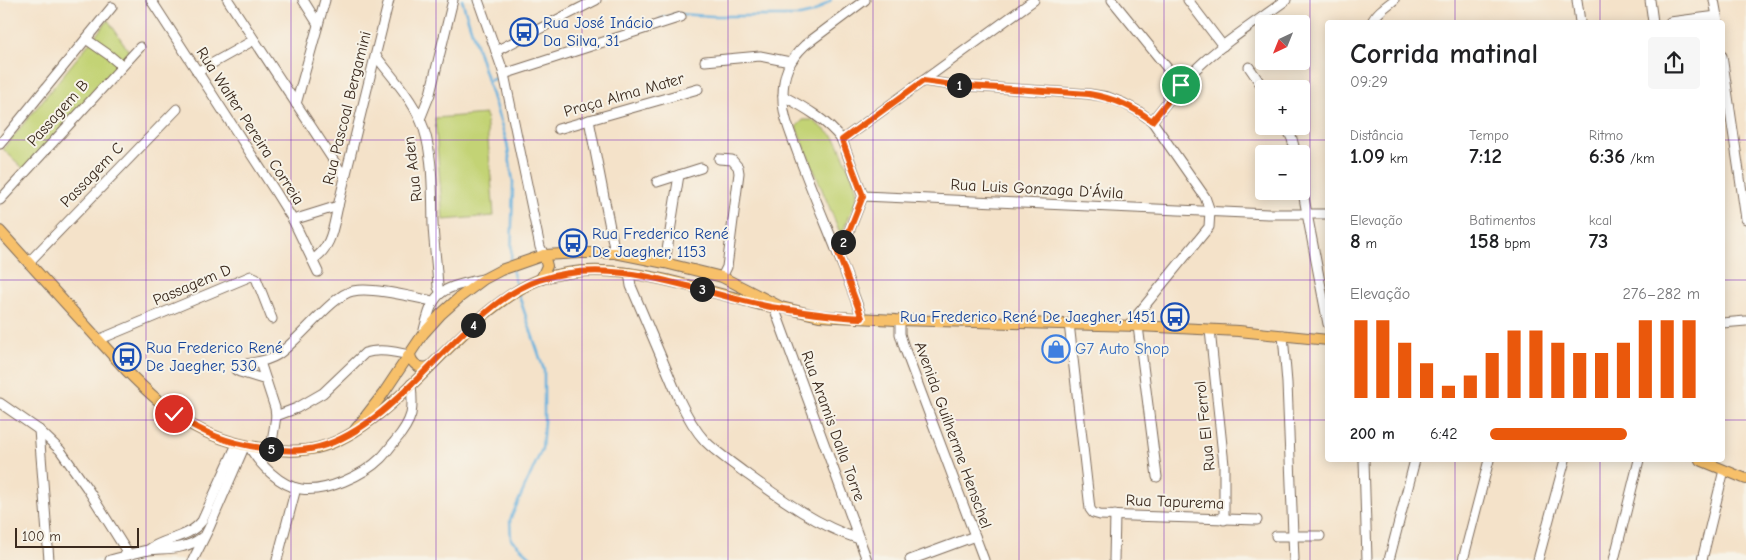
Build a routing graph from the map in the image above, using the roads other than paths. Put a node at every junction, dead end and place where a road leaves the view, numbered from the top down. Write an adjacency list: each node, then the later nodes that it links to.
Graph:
1 (151, 0): 36 (street, Rua Walter Pereira Correia)
2 (228, 0): 27 (street)
3 (303, 0): 25 (street)
4 (325, 0): 25 (street)
5 (389, 0): 31 (street, Rua Pascoal Bergamini)
6 (453, 0): 46 (street)
7 (478, 0): 30 (street)
8 (596, 0): 30 (street)
9 (865, 0): 33 (street)
10 (1034, 0): 40 (street)
11 (1112, 0): 41 (street)
12 (1188, 0): 28 (street)
13 (1286, 0): 28 (street)
14 (1394, 0): 21 (street)
15 (1577, 0): 22 (street)
16 (1650, 0): 23 (street)
17 (1714, 0): 20 (street)
18 (112, 7): 26 (street)
19 (681, 17): 37 (street)
20 (1717, 19): 24 (street)
21 (1373, 20)
22 (1580, 20)
23 (1654, 20)
24 (1701, 20)
25 (318, 24): 44 (street)
26 (86, 39): 34 (street); 51 (street)
27 (254, 40): 36 (street); 44 (street)
28 (1223, 46): 41 (street)
29 (140, 47): 34 (street, Passagem B)
30 (496, 51): 37 (street)
31 (376, 56): 46 (street, Rua Aden); 55 (street, Rua Pascoal Bergamini)
32 (705, 61): 33 (street)
33 (790, 62): 43 (street)
34 (122, 66): 58 (street, Passagem B)
35 (1249, 67): 39 (street)
36 (197, 72): 65 (street, Rua Walter Pereira Correia)
37 (504, 74): 69 (street)
38 (1725, 76): 64 (street)
39 (1258, 80)
40 (923, 81): 48 (street); 50 (street)
41 (1181, 85): 48 (street)
42 (698, 89): 47 (street, Praça Alma Mater)
43 (782, 96): 50 (street); 67 (street)
44 (296, 104): 55 (street)
45 (177, 109): 71 (street, Passagem C)
46 (420, 119): 79 (street, Rua Aden)
47 (589, 120): 49 (street, Praça Alma Mater); 68 (street)
48 (1152, 121): 61 (street)
49 (558, 129)
50 (842, 140): 57 (street)
51 (0, 144)
52 (719, 160): 75 (street)
53 (701, 168): 54 (street)
54 (679, 175): 56 (street); 72 (street)
55 (344, 178): 60 (street, Rua Pascoal Bergamini)
56 (657, 182)
57 (863, 196): 61 (street, Rua Luis Gonzaga D'Ávila); 67 (street)
58 (0, 200)
59 (1305, 200): 63 (street)
60 (338, 206): 65 (street, Rua Pascoal Bergamini); 70 (street)
61 (1210, 212): 63 (street, Rua Luis Gonzaga D'Ávila); 89 (street)
62 (1325, 214): 63 (street, Rua Luis Gonzaga D'Ávila)
63 (1308, 215): 82 (street)
64 (1746, 219)
65 (293, 220): 70 (street, Rua Walter Pereira Correia)
66 (0, 231): 71 (main road)
67 (837, 250): 84 (street)
68 (615, 254): 69 (main road); 72 (main road)
69 (544, 255): 76 (main road); 77 (main road)
70 (312, 260): 73 (street, Rua Walter Pereira Correia)
71 (28, 263): 93 (main road)
72 (666, 263): 75 (main road)
73 (318, 272)
74 (629, 273): 77 (main road); 78 (main road); 124 (street)
75 (722, 277): 78 (main road); 81 (main road)
76 (484, 279): 79 (street); 91 (main road)
77 (539, 280): 97 (main road)
78 (710, 291): 81 (main road)
79 (441, 293): 80 (street)
80 (434, 301): 91 (street); 96 (street)
81 (775, 305): 84 (main road); 124 (street, Rua Aramis Dalla Torre)
82 (1325, 308)
83 (272, 318): 93 (street, Passagem D)
84 (862, 318): 85 (main road)
85 (900, 320): 87 (main road); 120 (street, Avenida Guilherme Henschel)
86 (1746, 321): 88 (street)
87 (1069, 323): 89 (main road); 116 (street, Rua Tapurema)
88 (1725, 323)
89 (1138, 326): 90 (main road); 113 (street)
90 (1210, 330): 92 (main road); 117 (street, Rua El Ferrol)
91 (423, 334): 95 (main road)
92 (1283, 335): 94 (main road); 123 (street)
93 (98, 340): 104 (main road)
94 (1325, 340)
95 (410, 354): 97 (main road); 101 (street); 103 (main road)
96 (260, 362): 98 (street); 98 (street)
97 (429, 367): 99 (main road)
98 (266, 380): 101 (street)
99 (411, 384): 103 (main road); 115 (street)
100 (0, 403): 102 (street)
101 (276, 416): 105 (street)
102 (39, 430): 126 (street); 127 (street)
103 (355, 430): 105 (main road)
104 (244, 445): 105 (main road); 115 (street); 119 (street); 125 (street)
105 (270, 449)
106 (1364, 462): 136 (street)
107 (1414, 462): 137 (street)
108 (1488, 462): 138 (street)
109 (1564, 462): 139 (street)
110 (1638, 462): 140 (street)
111 (1710, 462): 112 (main road)
112 (1724, 470): 114 (main road); 141 (street)
113 (1157, 477)
114 (1746, 479)
115 (296, 488): 130 (street)
116 (1115, 515): 117 (street, Rua Tapurema); 134 (street)
117 (1224, 520): 118 (street, Rua Tapurema)
118 (1257, 520)
119 (204, 536): 125 (street); 129 (street)
120 (975, 536): 132 (street); 133 (street, Avenida Guilherme Henschel)
121 (1276, 536): 123 (street)
122 (1320, 536): 123 (street)
123 (1293, 537): 135 (street)
124 (859, 539): 131 (street, Rua Aramis Dalla Torre)
125 (148, 550): 126 (street)
126 (129, 555): 128 (street)
127 (50, 560)
128 (111, 560)
129 (193, 560)
130 (277, 560)
131 (867, 560)
132 (910, 560)
133 (984, 560)
134 (1114, 560)
135 (1294, 560)
136 (1367, 560)
137 (1389, 560)
138 (1463, 560)
139 (1538, 560)
140 (1614, 560)
141 (1702, 560)

